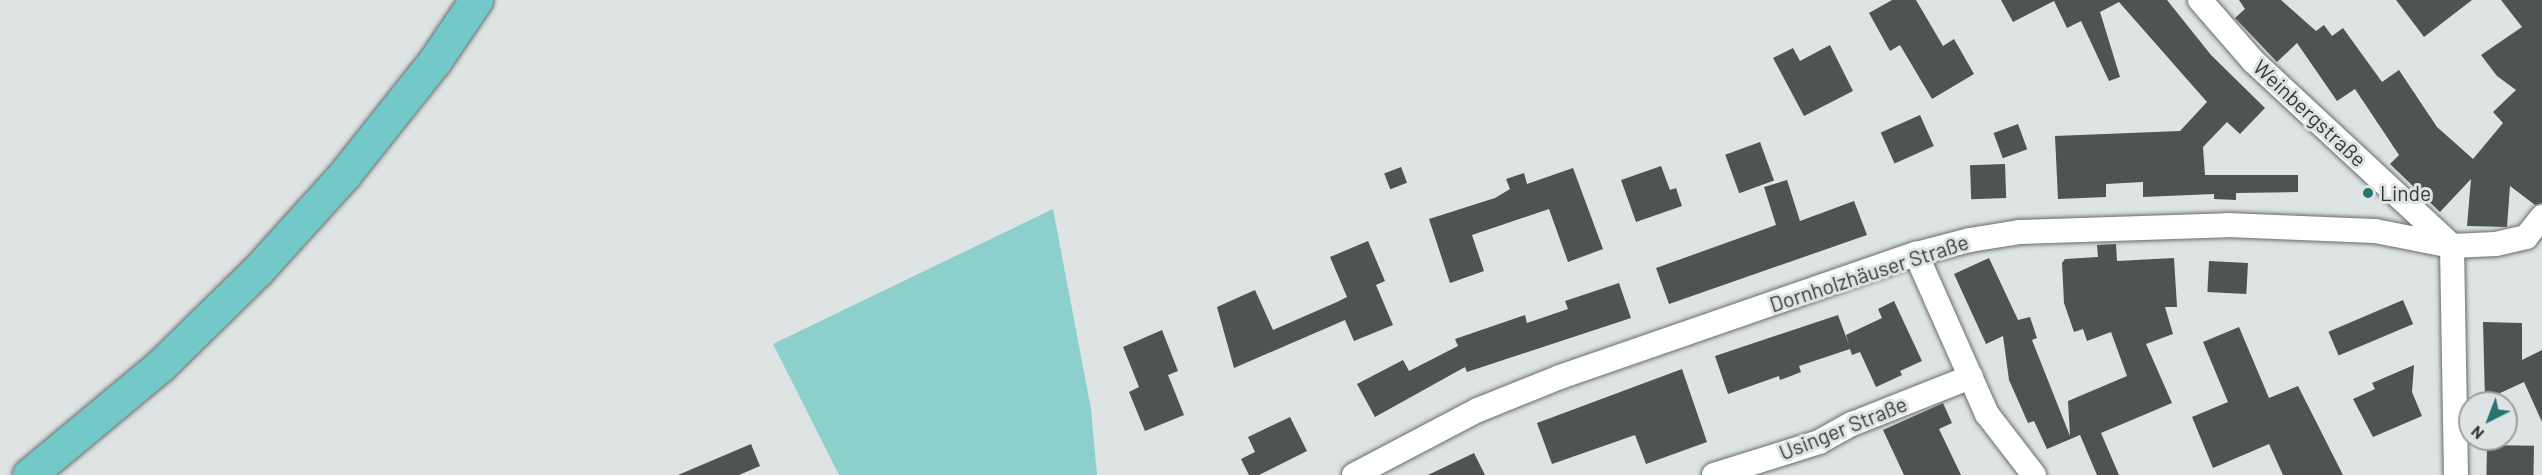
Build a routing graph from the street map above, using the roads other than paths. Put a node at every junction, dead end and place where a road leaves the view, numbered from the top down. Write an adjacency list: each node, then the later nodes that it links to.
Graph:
1 (476, 0): 8 (main road)
2 (2199, 0): 5 (street, Weinbergstraße)
3 (2542, 217): 4 (street)
4 (2534, 240): 5 (street, Dornholzhäuser Straße)
5 (2452, 246): 6 (street, Dornholzhäuser Straße); 12 (street)
6 (1916, 254): 7 (street); 9 (street, Dornholzhäuser Straße)
7 (1971, 377): 10 (street, Usinger Straße); 11 (street)
8 (29, 475)
9 (1354, 475)
10 (1714, 475)
11 (2034, 475)
12 (2456, 475)

